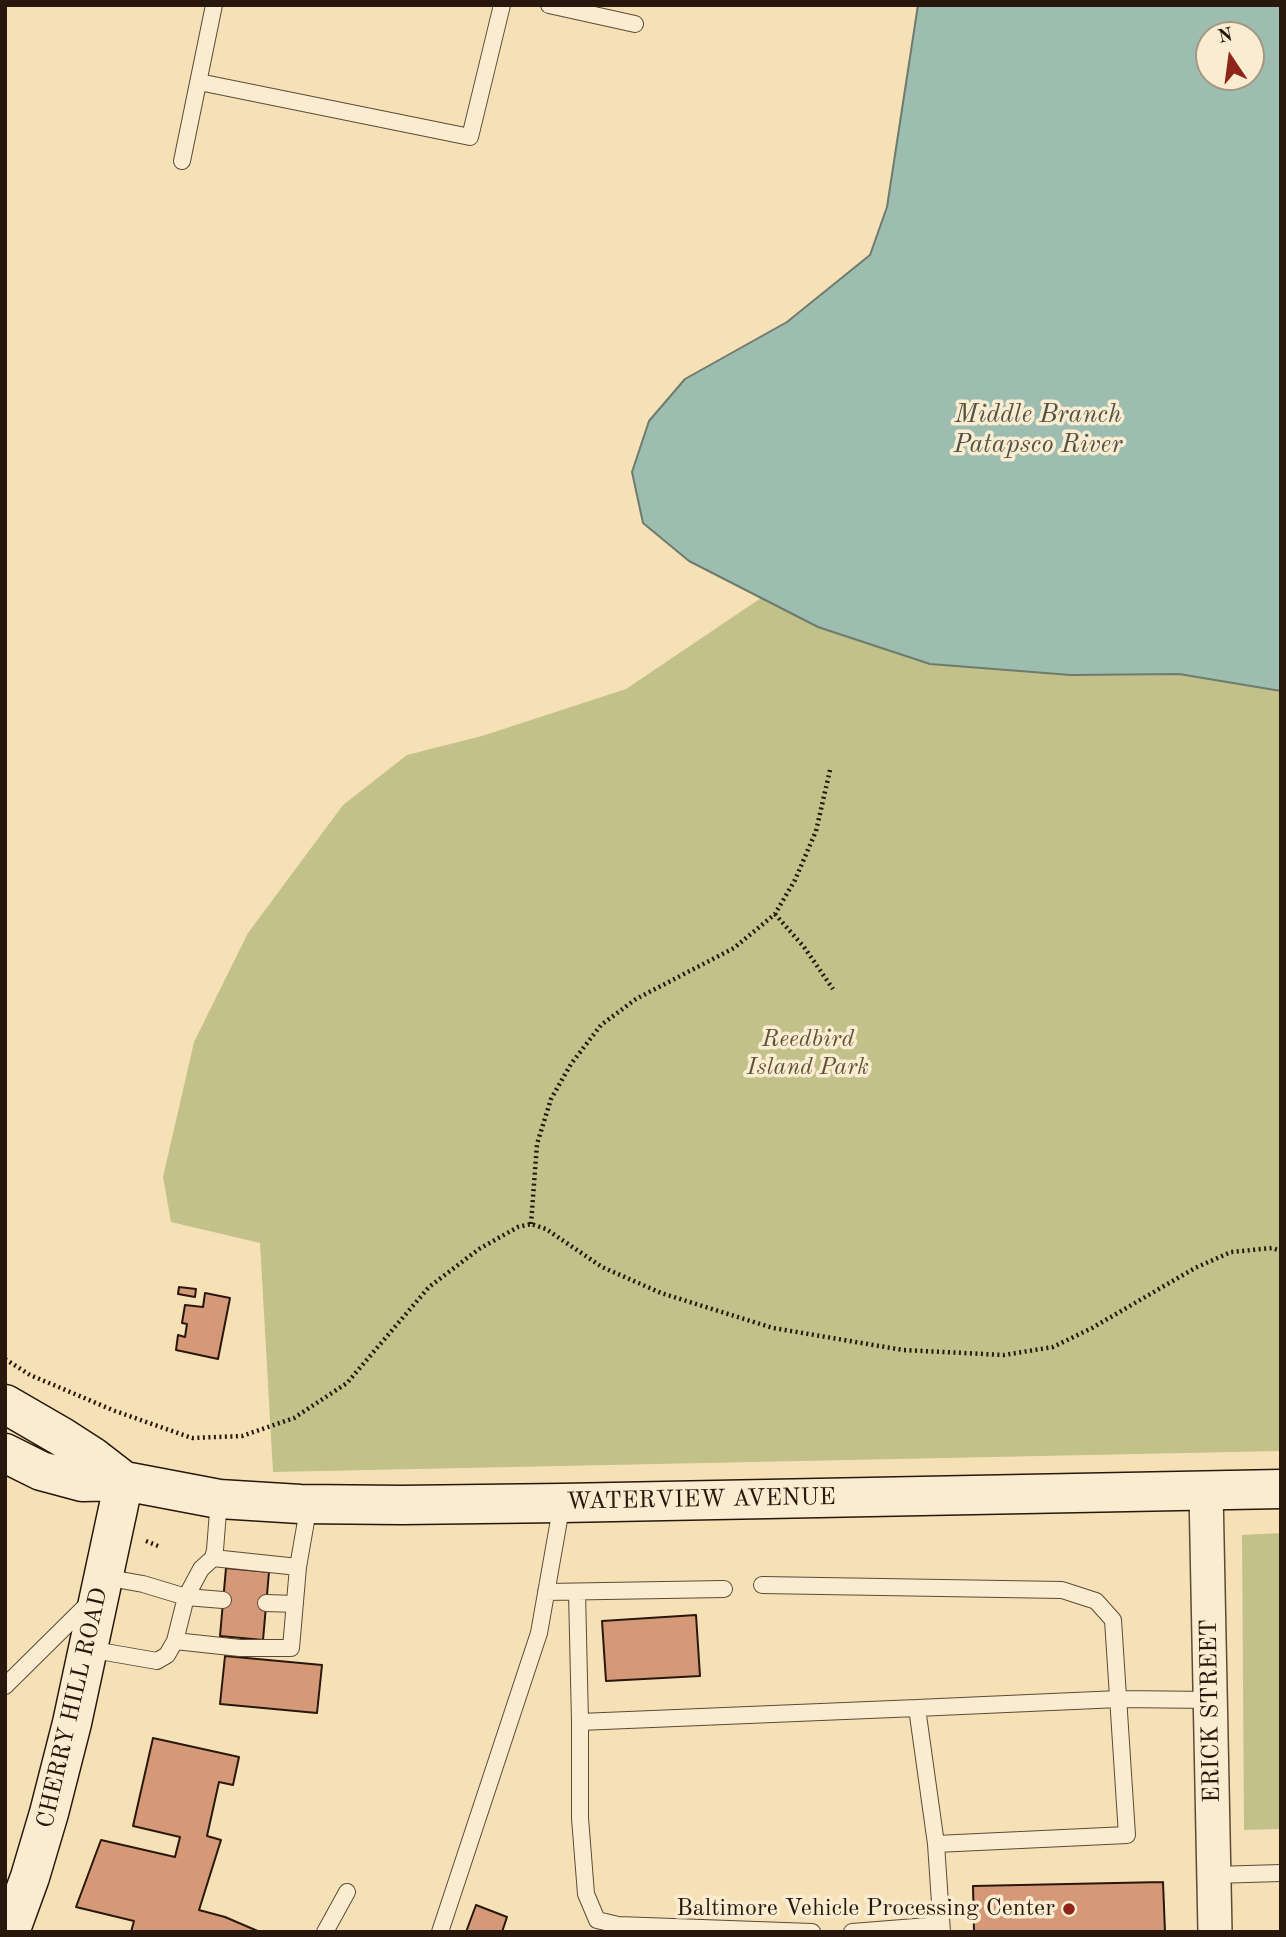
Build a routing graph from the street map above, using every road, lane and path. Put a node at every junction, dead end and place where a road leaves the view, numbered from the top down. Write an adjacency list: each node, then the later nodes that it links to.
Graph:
1 (214, 5): 5 (lane)
2 (502, 5): 5 (lane)
3 (549, 5): 4 (lane)
4 (635, 24)
5 (199, 82): 6 (lane)
6 (182, 161)
7 (830, 770): 8 (path)
8 (775, 914): 9 (path); 10 (path)
9 (833, 989)
10 (531, 1224): 11 (path); 12 (path)
11 (1281, 1251)
12 (5, 1359)
13 (5, 1404): 15 (main road, WATERVIEW AVENUE)
14 (5, 1453): 15 (main road, WATERVIEW AVENUE)
15 (124, 1481): 18 (main road, WATERVIEW AVENUE); 24 (main road, CHERRY HILL ROAD)
16 (1281, 1489): 17 (main road, WATERVIEW AVENUE)
17 (1206, 1490): 19 (main road, WATERVIEW AVENUE); 36 (street, ERICK STREET)
18 (219, 1499): 20 (main road, WATERVIEW AVENUE); 21 (lane)
19 (562, 1503): 20 (main road, WATERVIEW AVENUE); 27 (lane)
20 (309, 1504): 22 (lane)
21 (213, 1558): 22 (lane); 28 (lane)
22 (298, 1567): 31 (lane)
23 (762, 1584): 35 (lane)
24 (102, 1585): 28 (lane); 33 (main road, CHERRY HILL ROAD); 34 (lane)
25 (724, 1589): 26 (lane)
26 (577, 1591): 27 (lane); 38 (lane)
27 (546, 1592): 46 (lane)
28 (186, 1597): 29 (lane); 32 (lane)
29 (223, 1600)
30 (266, 1603): 31 (lane)
31 (295, 1604): 32 (lane)
32 (175, 1640): 33 (lane)
33 (88, 1649): 44 (main road, CHERRY HILL ROAD)
34 (5, 1686)
35 (1119, 1699): 36 (lane); 37 (lane); 39 (lane)
36 (1211, 1700): 41 (street, ERICK STREET)
37 (917, 1708): 38 (lane); 39 (lane)
38 (580, 1722): 47 (lane)
39 (936, 1844): 43 (lane)
40 (1281, 1873): 41 (lane)
41 (1214, 1875): 49 (street, ERICK STREET)
42 (347, 1892): 45 (lane)
43 (942, 1928): 48 (lane)
44 (10, 1932)
45 (325, 1932)
46 (440, 1932)
47 (812, 1932)
48 (852, 1932)
49 (1215, 1932)

